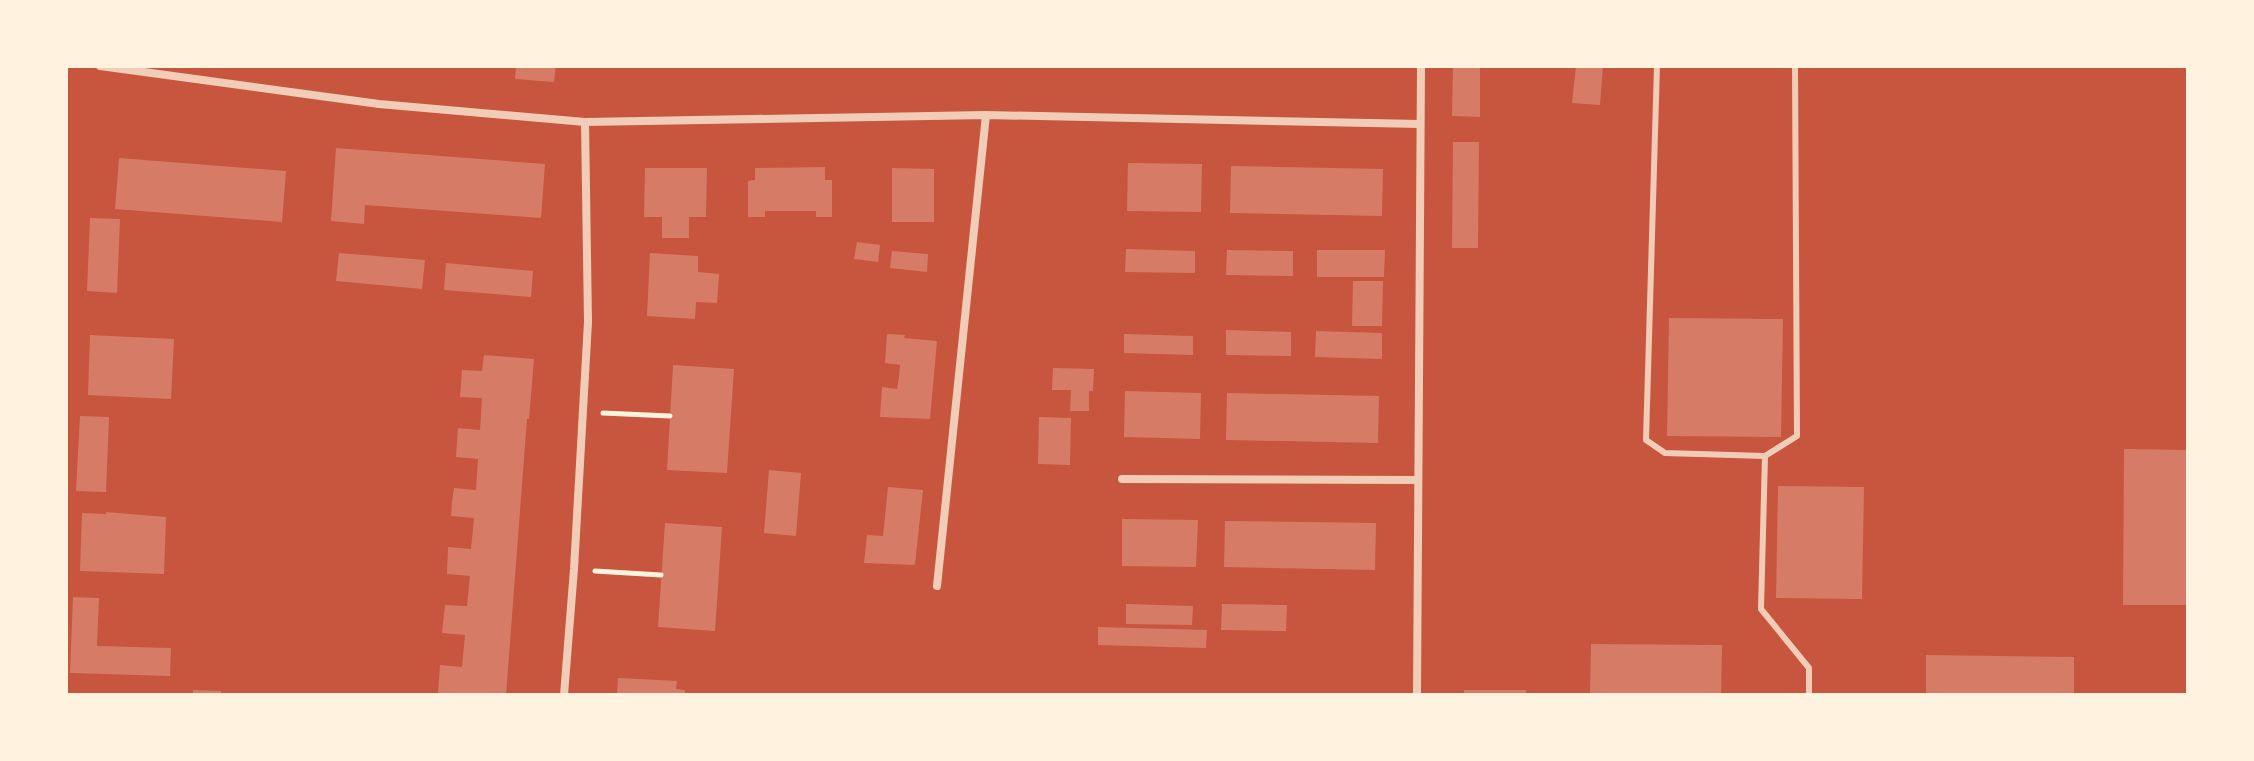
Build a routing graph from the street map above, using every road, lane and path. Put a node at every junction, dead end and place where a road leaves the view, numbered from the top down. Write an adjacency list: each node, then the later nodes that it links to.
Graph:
1 (100, 66): 6 (street)
2 (1421, 66): 7 (street)
3 (1657, 66): 10 (lane)
4 (1795, 66): 10 (lane)
5 (986, 115): 6 (street); 7 (street); 15 (street)
6 (585, 122): 8 (street)
7 (1420, 124): 12 (street)
8 (582, 413): 9 (path); 13 (street)
9 (670, 416)
10 (1765, 456): 18 (lane)
11 (1122, 479): 12 (street)
12 (1417, 480): 17 (street)
13 (574, 569): 14 (path); 16 (street)
14 (661, 575)
15 (937, 586)
16 (564, 695)
17 (1417, 695)
18 (1809, 695)

